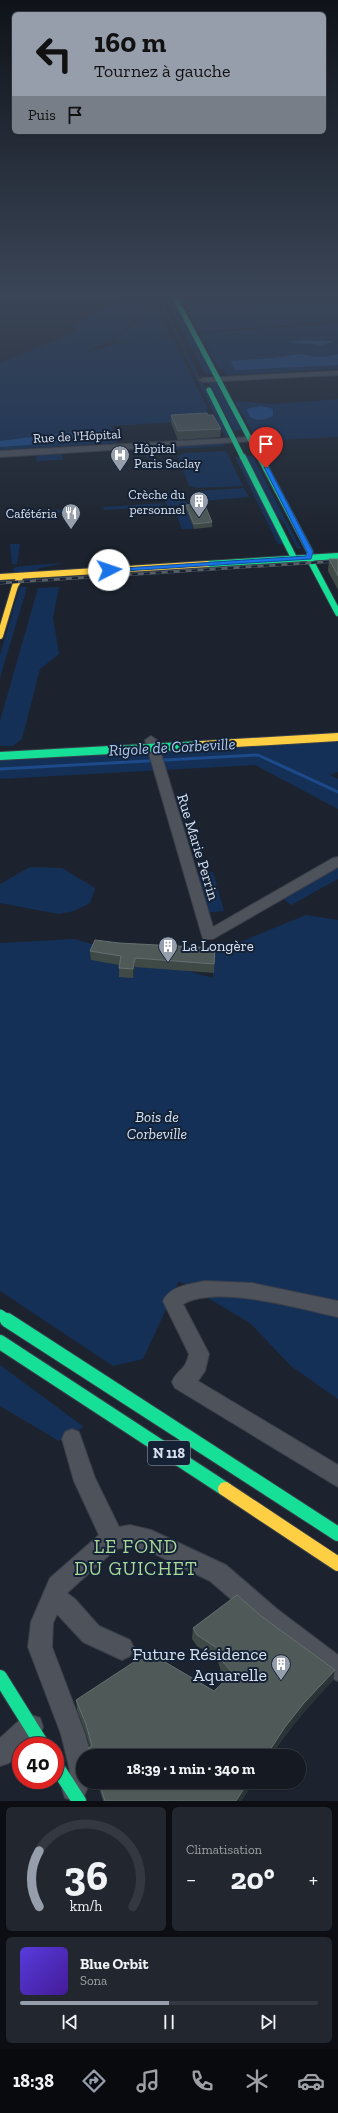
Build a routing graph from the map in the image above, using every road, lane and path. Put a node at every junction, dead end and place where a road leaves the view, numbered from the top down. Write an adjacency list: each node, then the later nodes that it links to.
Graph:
1 (203, 378): 5 (main road)
2 (210, 378): 4 (street)
3 (237, 378): 4 (street)
4 (218, 379): 6 (main road)
5 (234, 440): 6 (street, Rue de l'Hôpital); 7 (street, Rue de l'Hôpital); 9 (main road)
6 (251, 440): 10 (main road)
7 (0, 454)
8 (334, 556): 10 (main road)
9 (294, 558): 10 (main road); 11 (main road)
10 (309, 558): 13 (main road)
11 (21, 576): 12 (main road); 14 (main road)
12 (0, 577)
13 (338, 613)
14 (0, 636)
15 (338, 737): 16 (main road)
16 (154, 753): 17 (main road); 18 (street, Rue Marie Perrin)
17 (0, 756)
18 (338, 861)
19 (338, 1310): 23 (street)
20 (0, 1315): 24 (main road, N 118)
21 (0, 1342): 26 (main road, N 118)
22 (72, 1439): 25 (street)
23 (338, 1477)
24 (338, 1534)
25 (111, 1539): 27 (street); 29 (street)
26 (338, 1564)
27 (53, 1597): 28 (street); 35 (street)
28 (122, 1648)
29 (338, 1669)
30 (0, 1677): 31 (main road)
31 (37, 1737)
32 (12, 1748): 33 (street)
33 (0, 1754)
34 (64, 1778): 35 (main road)
35 (76, 1796)

